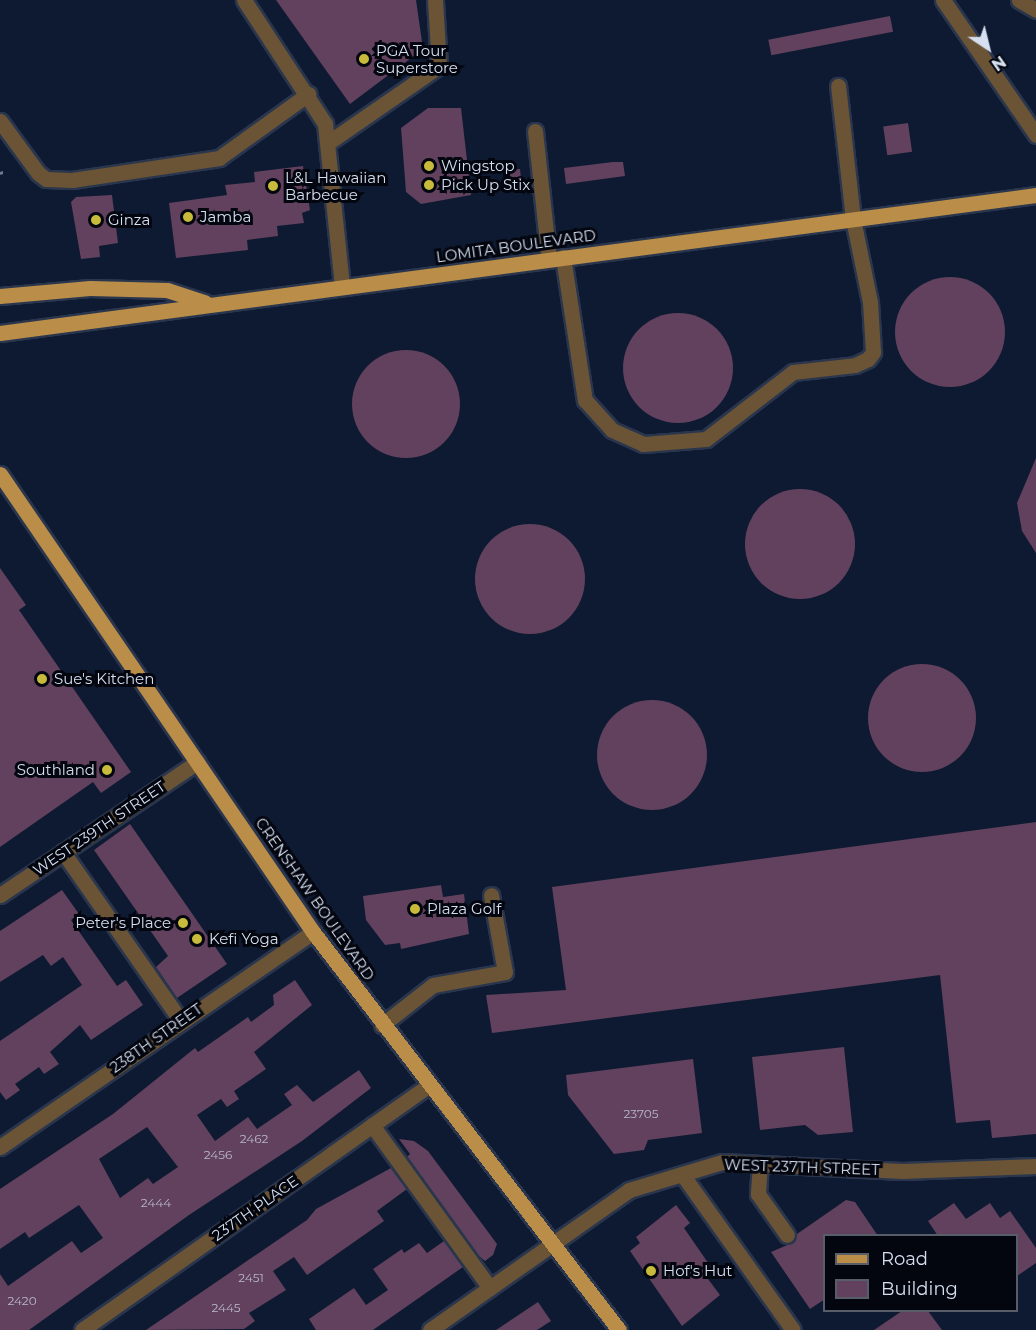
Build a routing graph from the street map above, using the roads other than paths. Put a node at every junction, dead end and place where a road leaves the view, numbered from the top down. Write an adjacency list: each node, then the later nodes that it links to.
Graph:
1 (244, 0): 7 (street)
2 (435, 0): 11 (street)
3 (943, 0): 10 (street)
4 (1019, 0): 5 (street)
5 (1036, 10)
6 (838, 86): 13 (street)
7 (308, 94): 8 (street); 11 (street)
8 (0, 122)
9 (535, 130): 14 (street)
10 (1036, 135)
11 (330, 142): 15 (street)
12 (1036, 195): 13 (main road, LOMITA BOULEVARD)
13 (853, 219): 14 (main road, LOMITA BOULEVARD); 14 (street)
14 (556, 259): 15 (main road, LOMITA BOULEVARD)
15 (342, 287): 17 (main road, LOMITA BOULEVARD)
16 (0, 297): 17 (main road)
17 (211, 303): 18 (main road, LOMITA BOULEVARD)
18 (0, 333)
19 (0, 474): 20 (main road, CRENSHAW BOULEVARD)
20 (197, 762): 21 (street, WEST 239TH STREET); 24 (main road, CRENSHAW BOULEVARD)
21 (63, 852): 22 (street, WEST 239TH STREET); 25 (street)
22 (0, 895)
23 (491, 895): 26 (street)
24 (313, 932): 25 (street, 238TH STREET); 26 (main road, CRENSHAW BOULEVARD)
25 (181, 1021): 29 (street, 238TH STREET)
26 (382, 1025): 27 (main road, CRENSHAW BOULEVARD)
27 (428, 1086): 28 (street, 237TH PLACE); 34 (main road, CRENSHAW BOULEVARD)
28 (372, 1125): 35 (street); 37 (street, 237TH PLACE)
29 (0, 1147)
30 (760, 1164): 31 (street, WEST 237TH STREET); 32 (street, WEST 237TH STREET); 33 (street)
31 (1036, 1166)
32 (682, 1174): 34 (street, WEST 237TH STREET); 36 (street)
33 (787, 1235)
34 (552, 1244): 35 (street, WEST 237TH STREET); 39 (main road, CRENSHAW BOULEVARD)
35 (490, 1288): 38 (street, WEST 237TH STREET)
36 (788, 1328)
37 (82, 1330)
38 (430, 1330)
39 (619, 1330)

